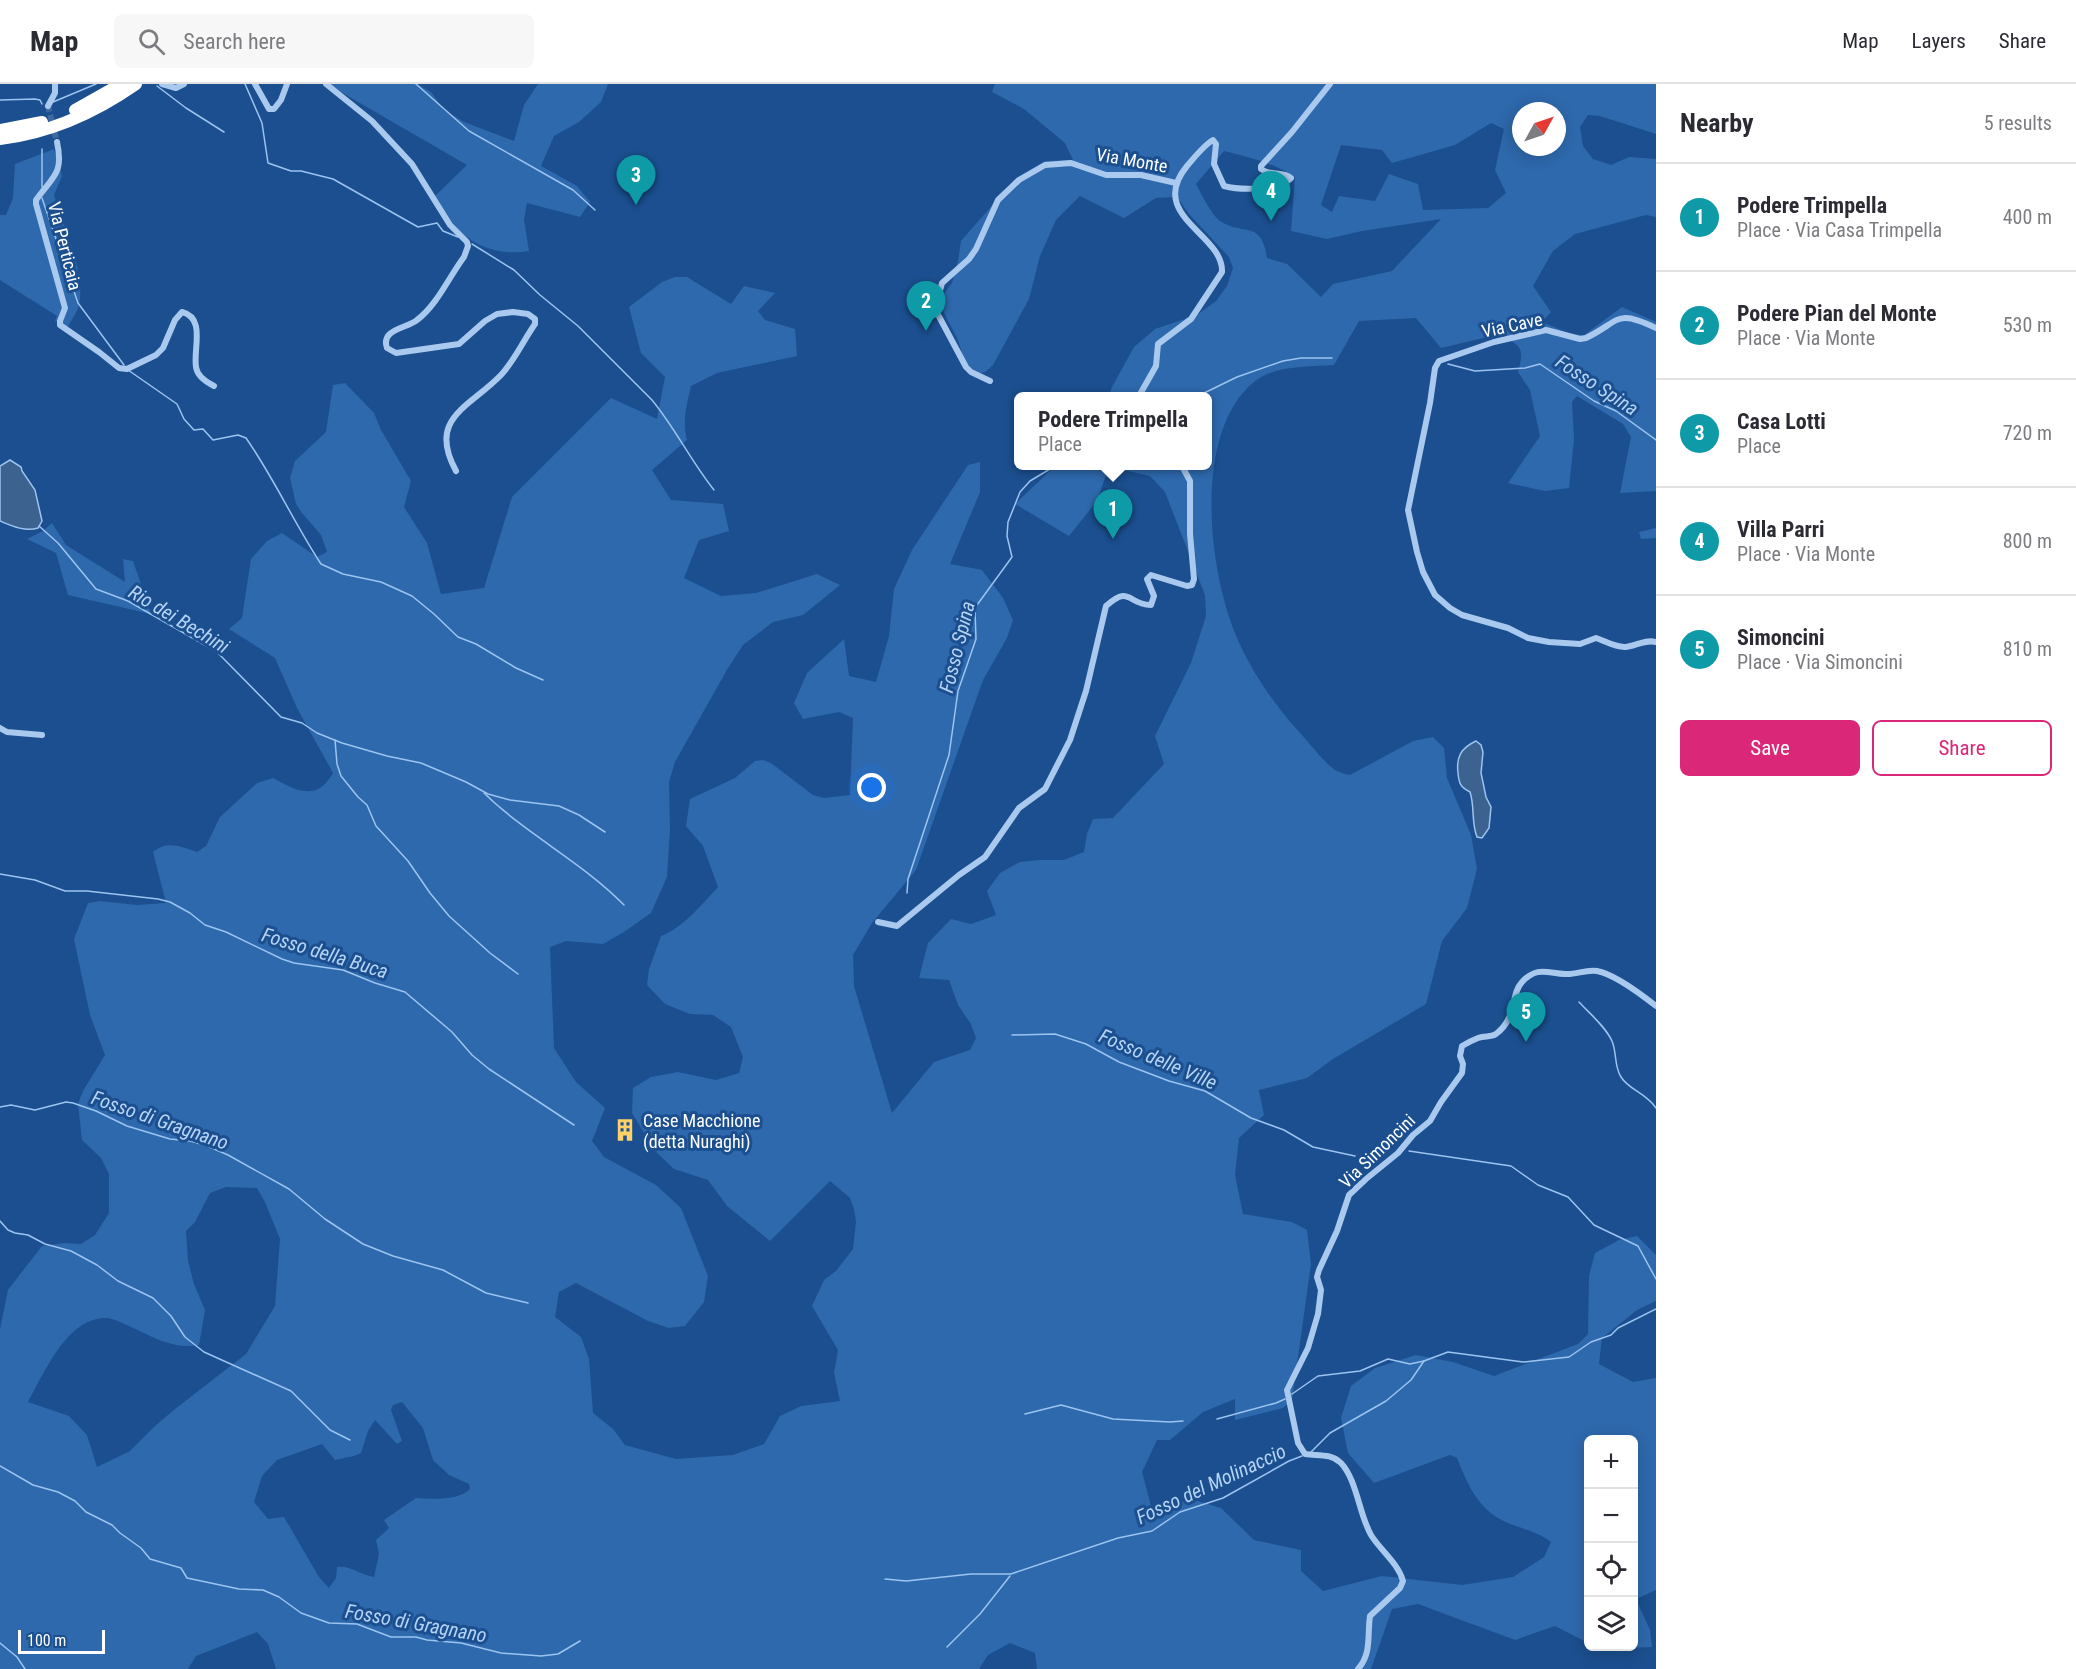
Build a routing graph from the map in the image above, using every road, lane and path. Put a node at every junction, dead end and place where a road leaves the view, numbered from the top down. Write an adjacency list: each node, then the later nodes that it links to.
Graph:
1 (55, 84): 11 (street)
2 (121, 84): 12 (highway)
3 (136, 84): 13 (highway)
4 (162, 84): 5 (street)
5 (184, 84)
6 (255, 84): 7 (street)
7 (287, 84)
8 (326, 84): 21 (street)
9 (1330, 84): 10 (street, Via Monte)
10 (1325, 87): 15 (street, Via Monte)
11 (48, 106)
12 (0, 130)
13 (0, 139)
14 (57, 142): 18 (street, Via Perticaia)
15 (1176, 183): 17 (street, Via Monte); 19 (street)
16 (1656, 328): 22 (street, Via Cave)
17 (990, 381)
18 (214, 386)
19 (1140, 392)
20 (1184, 470): 25 (street)
21 (456, 471)
22 (1656, 642)
23 (0, 728): 24 (street)
24 (42, 735)
25 (878, 922)
26 (1656, 1006): 27 (street, Via Simoncini)
27 (1358, 1669)

